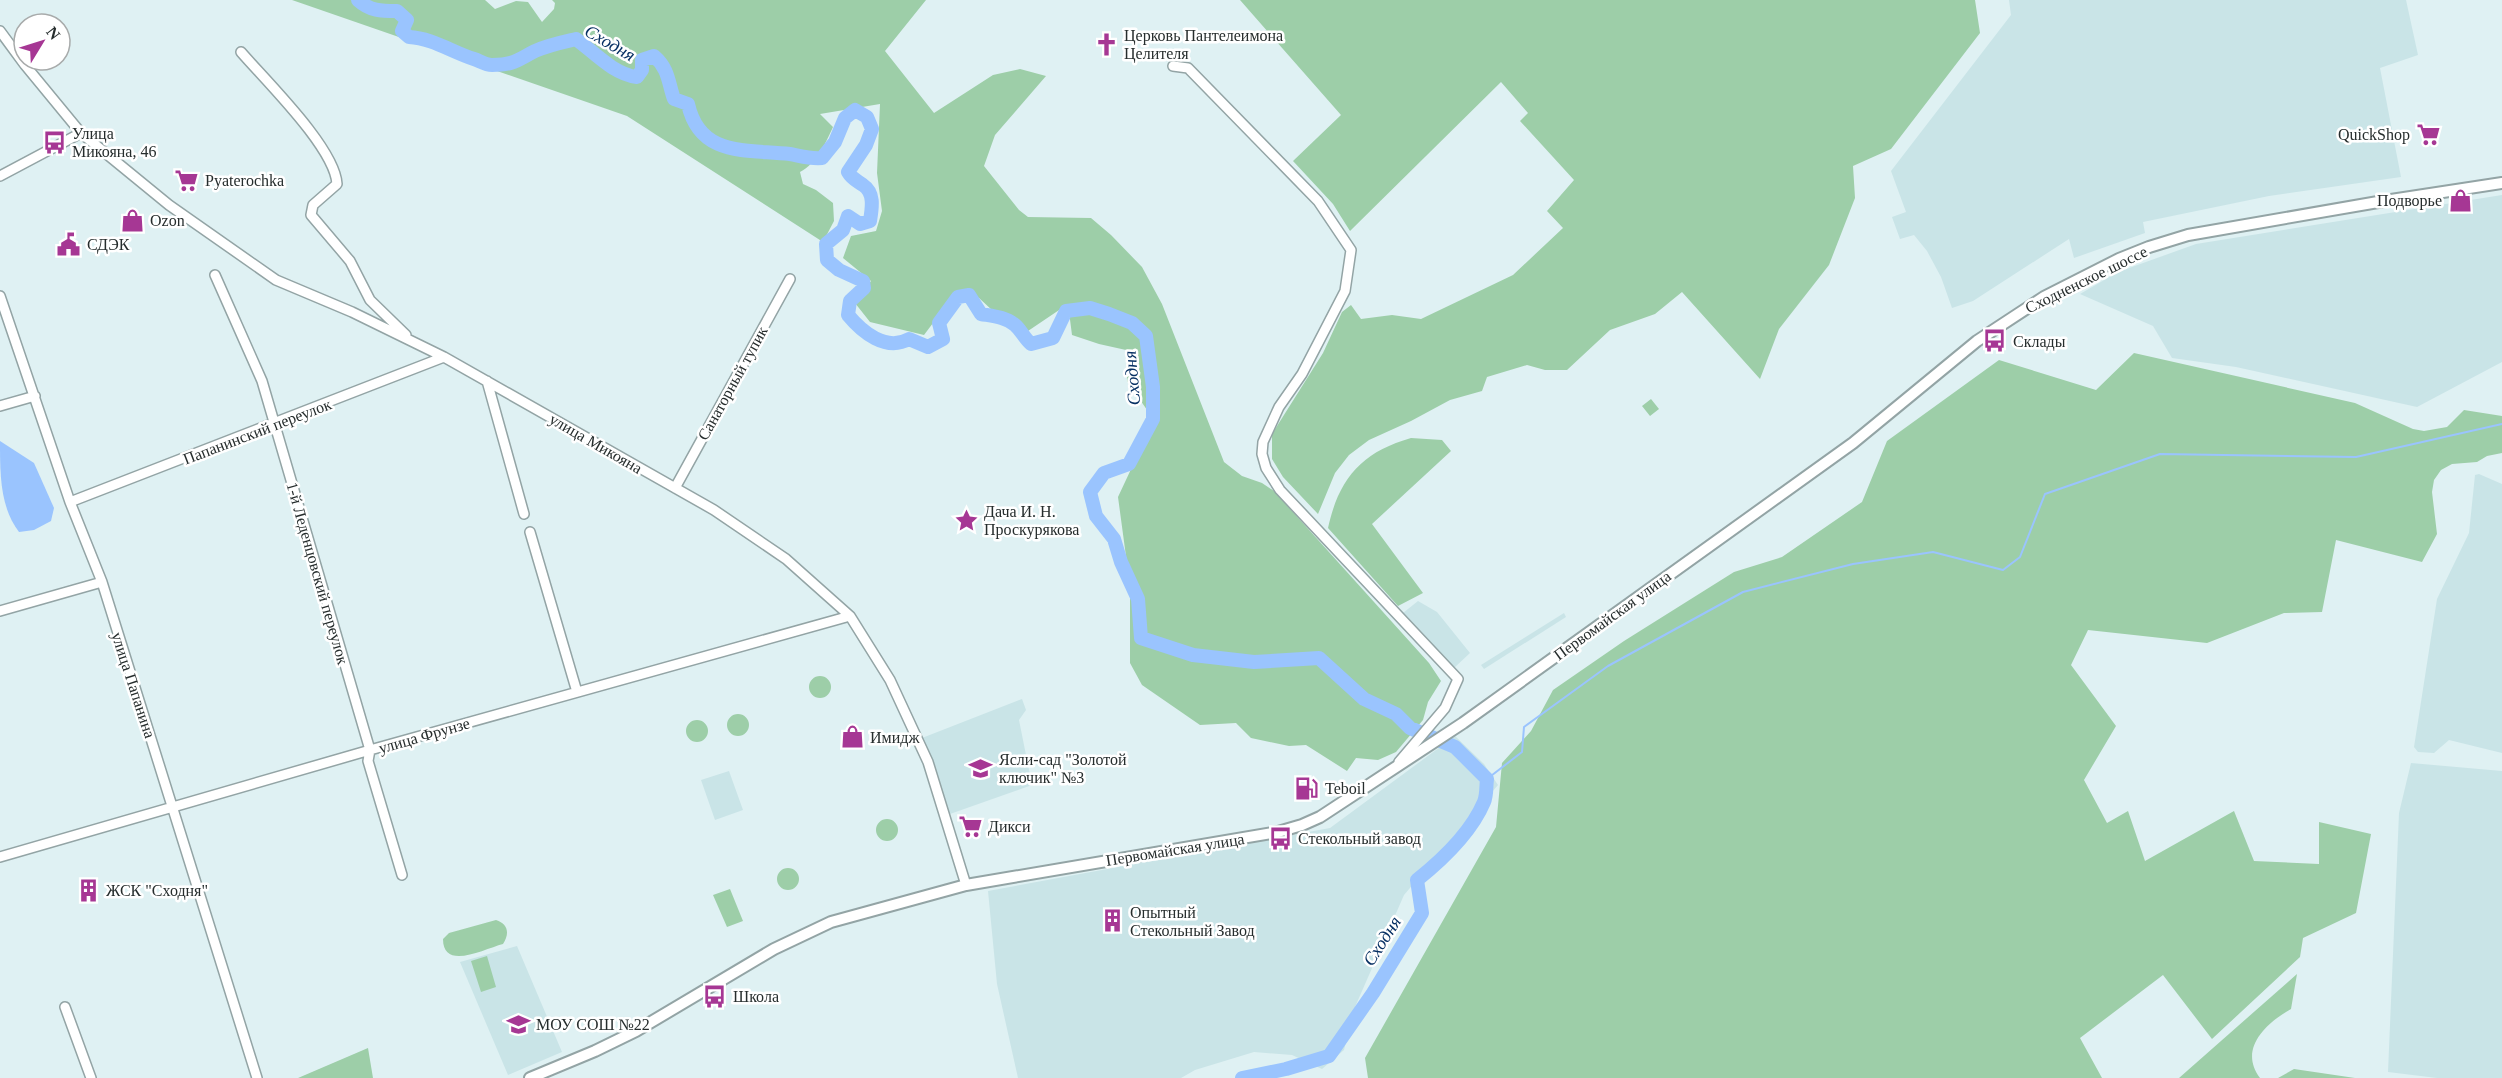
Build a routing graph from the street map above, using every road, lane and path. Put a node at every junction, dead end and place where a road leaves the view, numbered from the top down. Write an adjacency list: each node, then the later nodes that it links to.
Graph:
1 (0, 31): 4 (street, улица Микояна)
2 (241, 52): 10 (street)
3 (1173, 66): 25 (street)
4 (81, 133): 5 (street); 10 (street, улица Микояна)
5 (0, 176)
6 (2502, 183): 16 (main road, Сходненское шоссе)
7 (215, 276): 15 (street, 1-й Леденцовский переулок)
8 (790, 279): 17 (street, Санаторный тупик)
9 (0, 296): 13 (street, улица Папанина)
10 (412, 341): 11 (street, улица Микояна)
11 (444, 357): 12 (street, улица Микояна); 15 (street, Папанинский переулок)
12 (487, 381): 17 (street, улица Микояна); 19 (street)
13 (35, 396): 14 (street); 18 (street, улица Папанина)
14 (0, 406)
15 (274, 425): 18 (street, Папанинский переулок); 26 (street, 1-й Леденцовский переулок)
16 (1853, 443): 25 (main road, Первомайская улица)
17 (675, 488): 23 (street, улица Микояна)
18 (70, 502): 21 (street, улица Папанина)
19 (524, 514)
20 (530, 532): 24 (street)
21 (102, 582): 22 (street); 27 (street, улица Папанина)
22 (0, 611)
23 (850, 616): 24 (street, улица Фрунзе); 30 (street, улица Микояна)
24 (577, 692): 26 (street, улица Фрунзе)
25 (1418, 747): 30 (main road, Первомайская улица)
26 (370, 750): 27 (street, улица Фрунзе); 29 (street, 1-й Леденцовский переулок)
27 (173, 807): 28 (street, улица Фрунзе); 34 (street, улица Папанина)
28 (0, 857)
29 (402, 875)
30 (966, 885): 32 (main road, Первомайская улица)
31 (65, 1007): 33 (street)
32 (544, 1075): 35 (main road, Первомайская улица)
33 (91, 1078)
34 (257, 1078)
35 (530, 1078)

